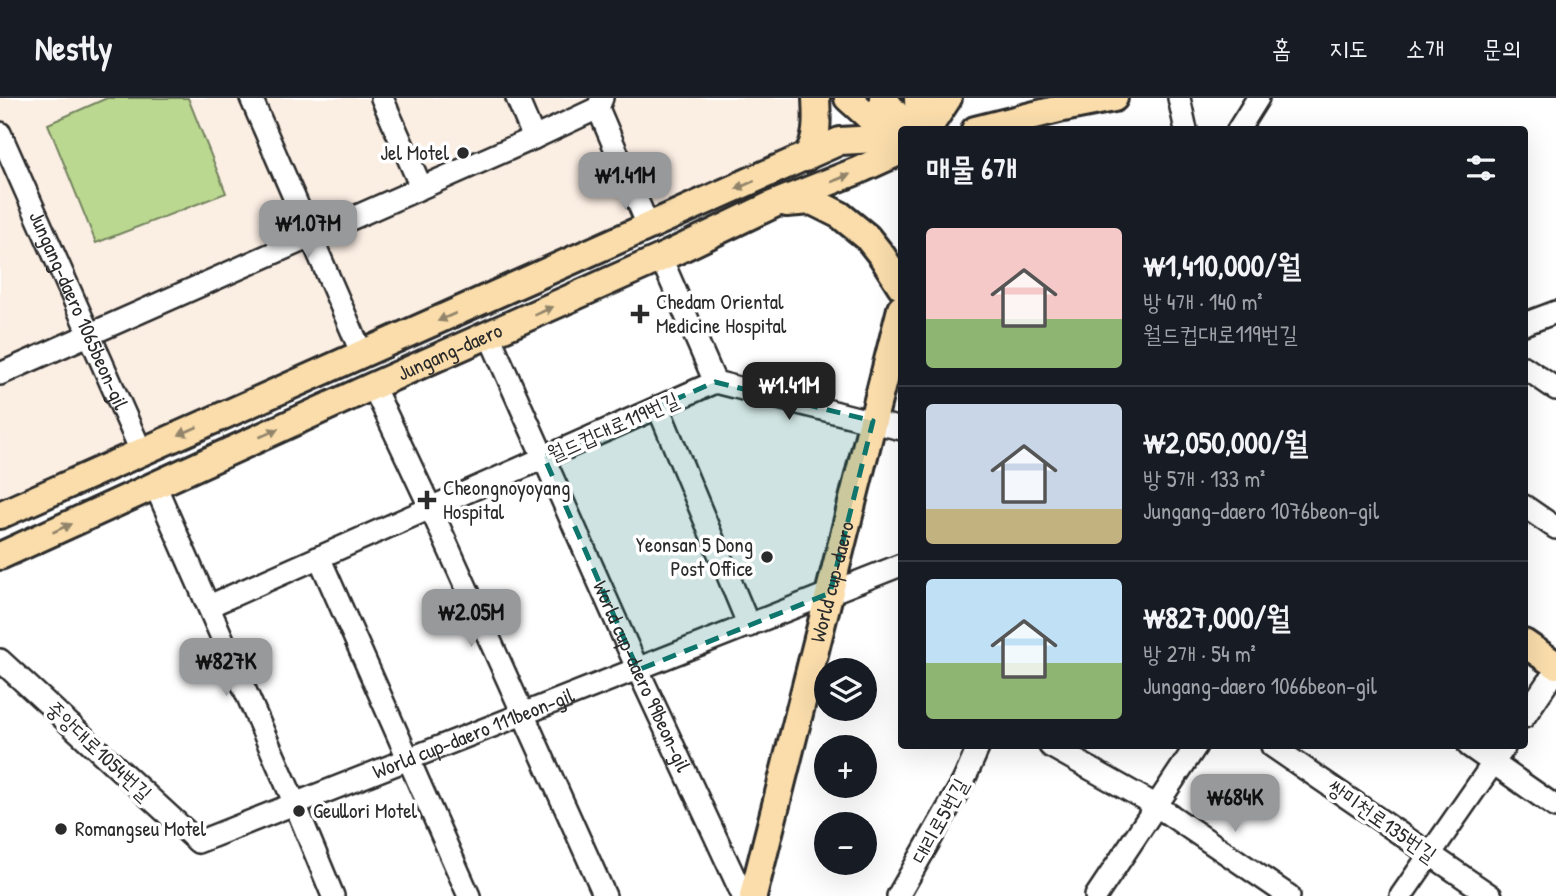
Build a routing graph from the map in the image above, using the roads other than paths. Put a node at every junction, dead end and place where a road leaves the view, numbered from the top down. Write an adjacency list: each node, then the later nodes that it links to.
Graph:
1 (251, 98): 30 (street)
2 (382, 98): 27 (street)
3 (517, 98): 22 (street)
4 (816, 98): 26 (main road)
5 (918, 98): 14 (main road)
6 (948, 98): 15 (main road)
7 (1114, 98): 12 (main road)
8 (1179, 98): 18 (street)
9 (1258, 98): 19 (street)
10 (866, 101): 13 (main road); 20 (main road); 23 (main road)
11 (600, 103): 22 (street); 29 (street)
12 (1057, 103): 16 (main road); 17 (main road)
13 (902, 126)
14 (919, 126)
15 (930, 126)
16 (987, 126)
17 (1044, 126)
18 (1185, 126)
19 (1240, 126)
20 (898, 132)
21 (0, 133): 36 (street, Jungang-daero 1065beon-gil)
22 (534, 138): 27 (street)
23 (840, 141): 24 (main road, Jungang-daero); 26 (main road, Jungang-daero)
24 (898, 141)
25 (898, 152): 28 (main road, Jungang-daero, one-way to 25)
26 (805, 158): 29 (main road, Jungang-daero, one-way to 29)
27 (421, 187): 30 (street)
28 (774, 204): 31 (main road, Jungang-daero); 32 (main road)
29 (649, 228): 38 (main road, Jungang-daero, one-way to 38)
30 (310, 236): 36 (street); 38 (street)
31 (661, 258): 37 (main road, Jungang-daero, one-way to 31); 41 (street)
32 (898, 281)
33 (1556, 312): 35 (street)
34 (898, 321): 45 (main road, World cup-daero)
35 (1528, 322)
36 (89, 334): 40 (street); 47 (street, Jungang-daero 1065beon-gil)
37 (489, 335): 42 (main road, Jungang-daero); 48 (street, World cup-daero 99beon-gil)
38 (362, 354): 47 (main road, Jungang-daero, one-way to 47)
39 (1528, 370): 43 (street)
40 (0, 374)
41 (715, 382): 44 (street, 월드컵대로119번길); 45 (street)
42 (373, 386): 49 (main road, Jungang-daero, one-way to 42); 50 (street)
43 (1556, 389)
44 (657, 407): 48 (street, 월드컵대로119번길); 59 (street)
45 (873, 421): 46 (street); 57 (main road, World cup-daero)
46 (898, 428)
47 (141, 451): 52 (main road, Jungang-daero)
48 (544, 457): 50 (street, 월드컵대로119번길); 63 (street, World cup-daero 99beon-gil)
49 (155, 485): 54 (main road, Jungang-daero, one-way to 49); 58 (street)
50 (430, 508): 55 (street, 월드컵대로119번길); 66 (street)
51 (1528, 509): 53 (street)
52 (0, 515)
53 (1556, 528)
54 (0, 556)
55 (319, 556): 58 (street, 월드컵대로119번길); 73 (street)
56 (898, 566): 57 (street, World cup-daero 111beon-gil)
57 (830, 593): 59 (street, World cup-daero 111beon-gil); 83 (main road, World cup-daero)
58 (208, 606): 74 (street)
59 (749, 626): 63 (street, World cup-daero 111beon-gil)
60 (1528, 646): 62 (main road)
61 (0, 660): 77 (street, 중앙대로1054번길)
62 (1556, 665)
63 (638, 670): 66 (street, World cup-daero 111beon-gil); 82 (street, World cup-daero 99beon-gil)
64 (1556, 673): 65 (street)
65 (1528, 711)
66 (523, 715): 73 (street, World cup-daero 111beon-gil); 81 (street)
67 (978, 749): 84 (street, 대리로5번길)
68 (1055, 749): 75 (street)
69 (1194, 749): 75 (street)
70 (1276, 749): 78 (street, 쌍미천로135번길)
71 (1480, 749): 72 (street)
72 (1499, 754): 76 (street); 78 (street)
73 (409, 760): 74 (street, World cup-daero 111beon-gil); 80 (street)
74 (295, 804): 77 (street, World cup-daero 111beon-gil); 79 (street)
75 (1157, 806): 85 (street); 86 (street)
76 (1556, 807)
77 (198, 842)
78 (1430, 854): 87 (street); 88 (street, 쌍미천로135번길)
79 (333, 896)
80 (470, 896)
81 (605, 896)
82 (743, 896)
83 (753, 896)
84 (898, 896)
85 (1097, 896)
86 (1289, 896)
87 (1401, 896)
88 (1491, 896)

